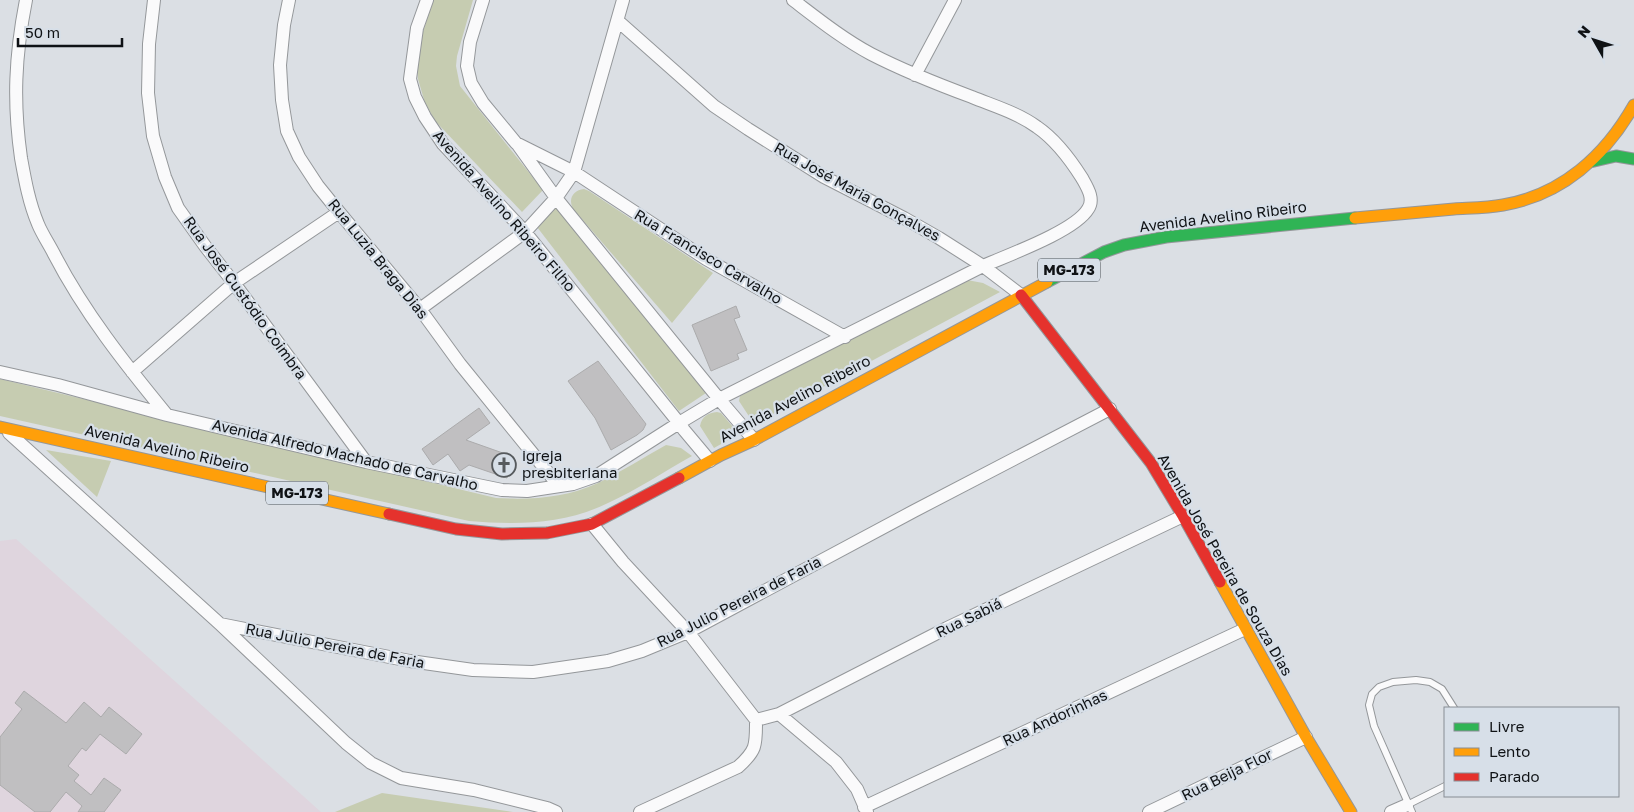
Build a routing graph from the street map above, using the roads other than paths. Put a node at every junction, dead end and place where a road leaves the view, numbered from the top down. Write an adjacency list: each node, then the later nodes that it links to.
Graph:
1 (26, 0): 25 (street)
2 (154, 0): 20 (street, Rua José Custódio Coimbra)
3 (289, 0): 17 (street, Rua Luzia Braga Dias)
4 (426, 0): 18 (street, Avenida Avelino Ribeiro Filho)
5 (483, 0): 12 (street)
6 (623, 0): 9 (street)
7 (793, 0): 10 (street, Avenida Alfredo Machado de Carvalho)
8 (955, 0): 10 (street)
9 (618, 21): 15 (street); 19 (street, Rua José Maria Gonçalves)
10 (915, 75): 19 (street, Avenida Alfredo Machado de Carvalho)
11 (1634, 105): 14 (main road, MG-173)
12 (516, 143): 15 (street); 16 (street)
13 (1634, 158): 14 (main road, MG-173)
14 (1590, 162): 21 (main road, Avenida Avelino Ribeiro / MG-173)
15 (574, 172): 16 (street); 23 (street, Rua Francisco Carvalho)
16 (556, 198): 18 (street); 26 (street)
17 (339, 212): 20 (street); 22 (street, Rua Luzia Braga Dias)
18 (525, 232): 22 (street); 29 (street, Avenida Avelino Ribeiro Filho)
19 (982, 266): 21 (street, Rua José Maria Gonçalves); 23 (street, Avenida Alfredo Machado de Carvalho)
20 (234, 283): 25 (street); 33 (street, Rua José Custódio Coimbra)
21 (1022, 295): 27 (main road, Avenida José Pereira de Souza Dias); 31 (main road, Avenida Avelino Ribeiro / MG-173)
22 (420, 309): 34 (street, Rua Luzia Braga Dias)
23 (845, 337): 26 (street, Avenida Alfredo Machado de Carvalho)
24 (0, 372): 28 (street, Avenida Alfredo Machado de Carvalho)
25 (132, 372): 28 (street)
26 (719, 399): 29 (street, Avenida Alfredo Machado de Carvalho); 31 (street)
27 (1110, 409): 35 (main road, Avenida José Pereira de Souza Dias); 39 (street, Rua Julio Pereira de Faria)
28 (167, 414): 33 (street, Avenida Alfredo Machado de Carvalho)
29 (679, 422): 32 (street); 34 (street, Avenida Alfredo Machado de Carvalho)
30 (2, 427): 36 (main road, Avenida Avelino Ribeiro / MG-173); 37 (street)
31 (754, 440): 32 (main road, Avenida Avelino Ribeiro / MG-173)
32 (710, 461): 36 (main road, Avenida Avelino Ribeiro / MG-173)
33 (366, 462): 34 (street, Avenida Alfredo Machado de Carvalho)
34 (559, 486)
35 (1183, 516): 38 (main road, Avenida José Pereira de Souza Dias); 41 (street, Rua Sabiá)
36 (592, 524): 39 (street)
37 (220, 624): 39 (street, Rua Julio Pereira de Faria); 47 (street)
38 (1245, 630): 43 (main road, Avenida José Pereira de Souza Dias); 46 (street, Rua Andorinhas)
39 (688, 632): 42 (street)
40 (1454, 707): 45 (lane)
41 (779, 714): 42 (street, Rua Sabiá); 46 (street)
42 (756, 720): 48 (street)
43 (1306, 737): 49 (street, Rua Beija Flor); 50 (main road, Avenida José Pereira de Souza Dias)
44 (1444, 787): 45 (lane)
45 (1410, 808): 51 (street)
46 (866, 810)
47 (556, 812)
48 (640, 812)
49 (1149, 812)
50 (1351, 812)
51 (1391, 812)

